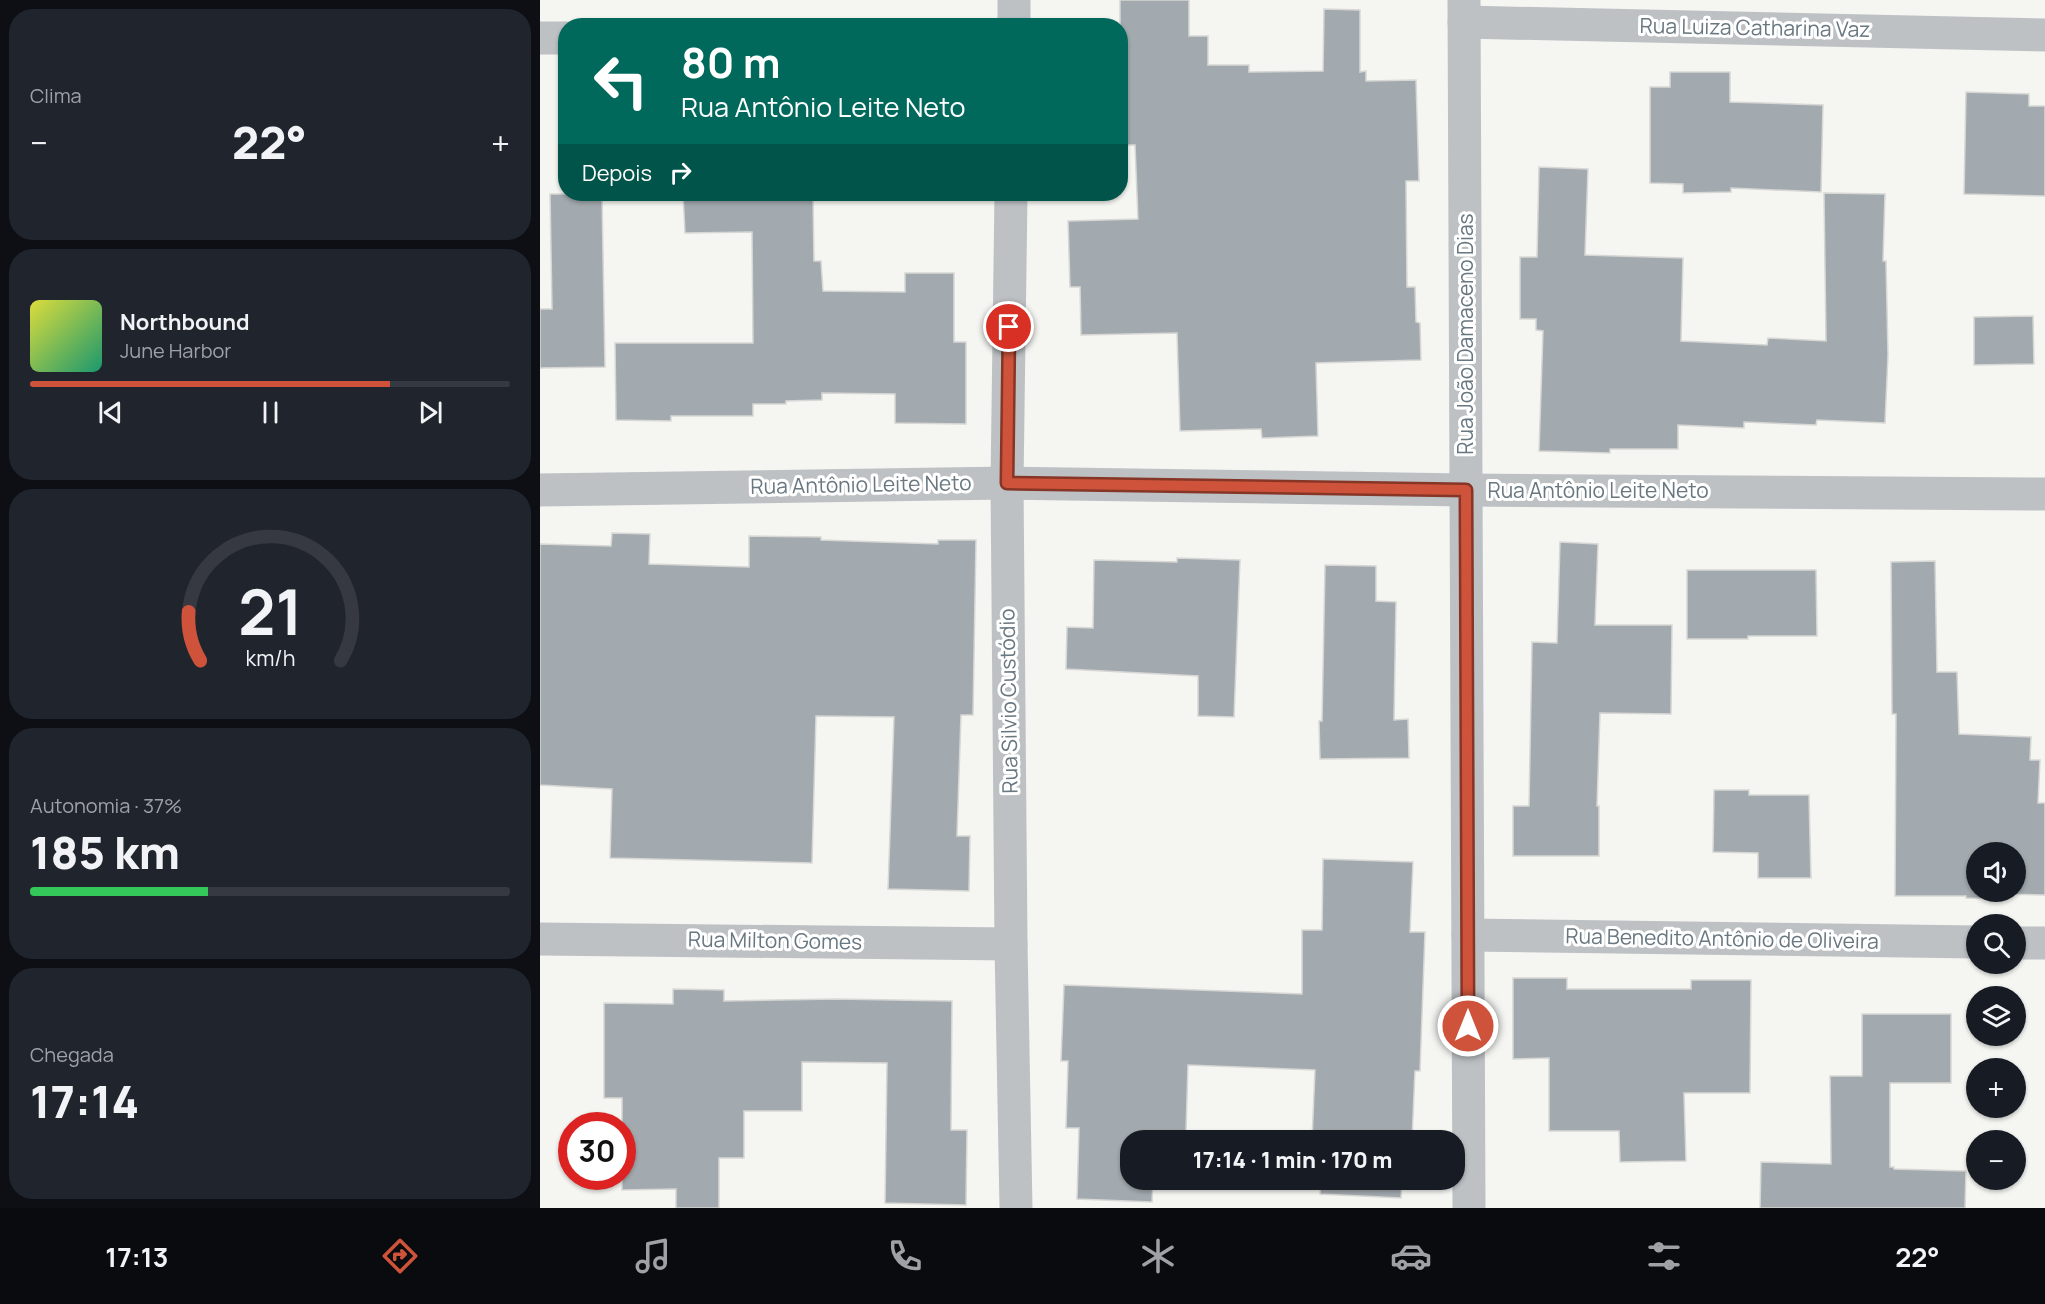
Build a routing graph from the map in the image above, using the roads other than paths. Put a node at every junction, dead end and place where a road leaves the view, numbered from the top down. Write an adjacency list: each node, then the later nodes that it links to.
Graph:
1 (1014, 0): 3 (street)
2 (1464, 11): 4 (street, Rua Luiza Catharina Vaz); 10 (street, Rua João Damaceno Dias)
3 (1014, 18)
4 (2045, 35)
5 (540, 38): 6 (street)
6 (558, 38)
7 (1011, 201): 8 (street, Rua Silvio Custódio)
8 (1007, 483): 9 (street, Rua Antônio Leite Neto); 10 (street, Rua Antônio Leite Neto); 17 (street, Rua Silvio Custódio)
9 (540, 490)
10 (1466, 490): 11 (street, Rua Antônio Leite Neto); 12 (street, Rua João Damaceno Dias)
11 (2045, 495)
12 (1468, 935): 14 (street, Rua Benedito Antônio de Oliveira); 19 (street, Rua João Damaceno Dias)
13 (540, 939): 17 (street, Rua Milton Gomes)
14 (1966, 942)
15 (2026, 943): 16 (street)
16 (2045, 943)
17 (1011, 944): 18 (street, Rua Silvio Custódio)
18 (1016, 1208)
19 (1469, 1208)

